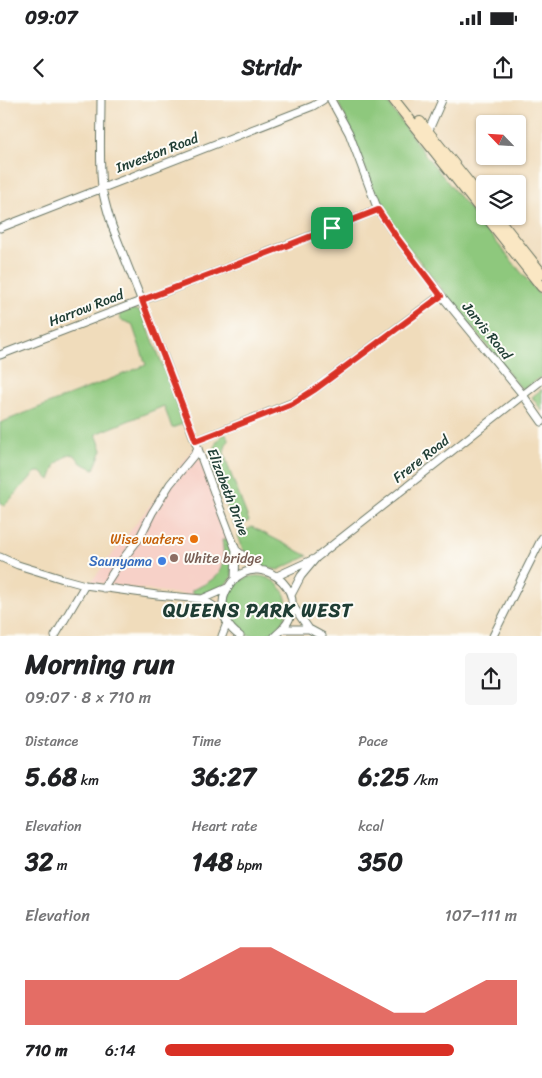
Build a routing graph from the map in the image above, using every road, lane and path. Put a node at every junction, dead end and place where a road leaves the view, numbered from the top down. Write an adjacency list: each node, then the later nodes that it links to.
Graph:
1 (101, 100): 8 (street, Elizabeth Drive)
2 (323, 100): 8 (street, Investon Road)
3 (332, 100): 11 (street, Jarvis Road)
4 (394, 100): 10 (main road)
5 (402, 100): 7 (main road)
6 (442, 100): 7 (street)
7 (428, 132): 9 (main road)
8 (102, 188): 14 (street, Investon Road); 18 (street, Elizabeth Drive)
9 (476, 192)
10 (476, 205)
11 (378, 210): 17 (street, Jarvis Road); 18 (street, Harrow Road)
12 (492, 225): 16 (main road)
13 (503, 225): 15 (main road)
14 (0, 228)
15 (542, 274)
16 (542, 287)
17 (441, 296): 21 (street, Jarvis Road); 23 (street)
18 (142, 300): 19 (street, Harrow Road); 23 (street, Elizabeth Drive)
19 (0, 355)
20 (542, 380): 21 (street, Frere Road)
21 (523, 396): 22 (street, Jarvis Road); 27 (street, Frere Road)
22 (542, 422)
23 (197, 444): 25 (street, Elizabeth Drive); 32 (street)
24 (542, 538): 46 (street)
25 (236, 550): 28 (street, Elizabeth Drive); 30 (street, Elizabeth Drive)
26 (0, 557): 31 (street)
27 (316, 558): 29 (street, Frere Road); 34 (street, Frere Road)
28 (260, 570): 29 (street); 30 (street)
29 (277, 576): 34 (street)
30 (235, 578): 33 (street)
31 (85, 585): 32 (street); 41 (street)
32 (103, 588): 35 (street)
33 (228, 588): 35 (street); 37 (street)
34 (291, 595): 36 (street)
35 (202, 599): 37 (street)
36 (292, 606): 39 (street); 40 (street)
37 (223, 612): 38 (street)
38 (227, 623): 42 (street); 43 (street)
39 (283, 629): 40 (street); 44 (street)
40 (310, 629): 45 (street)
41 (54, 636)
42 (222, 636)
43 (240, 636)
44 (275, 636)
45 (322, 636)
46 (493, 636)

